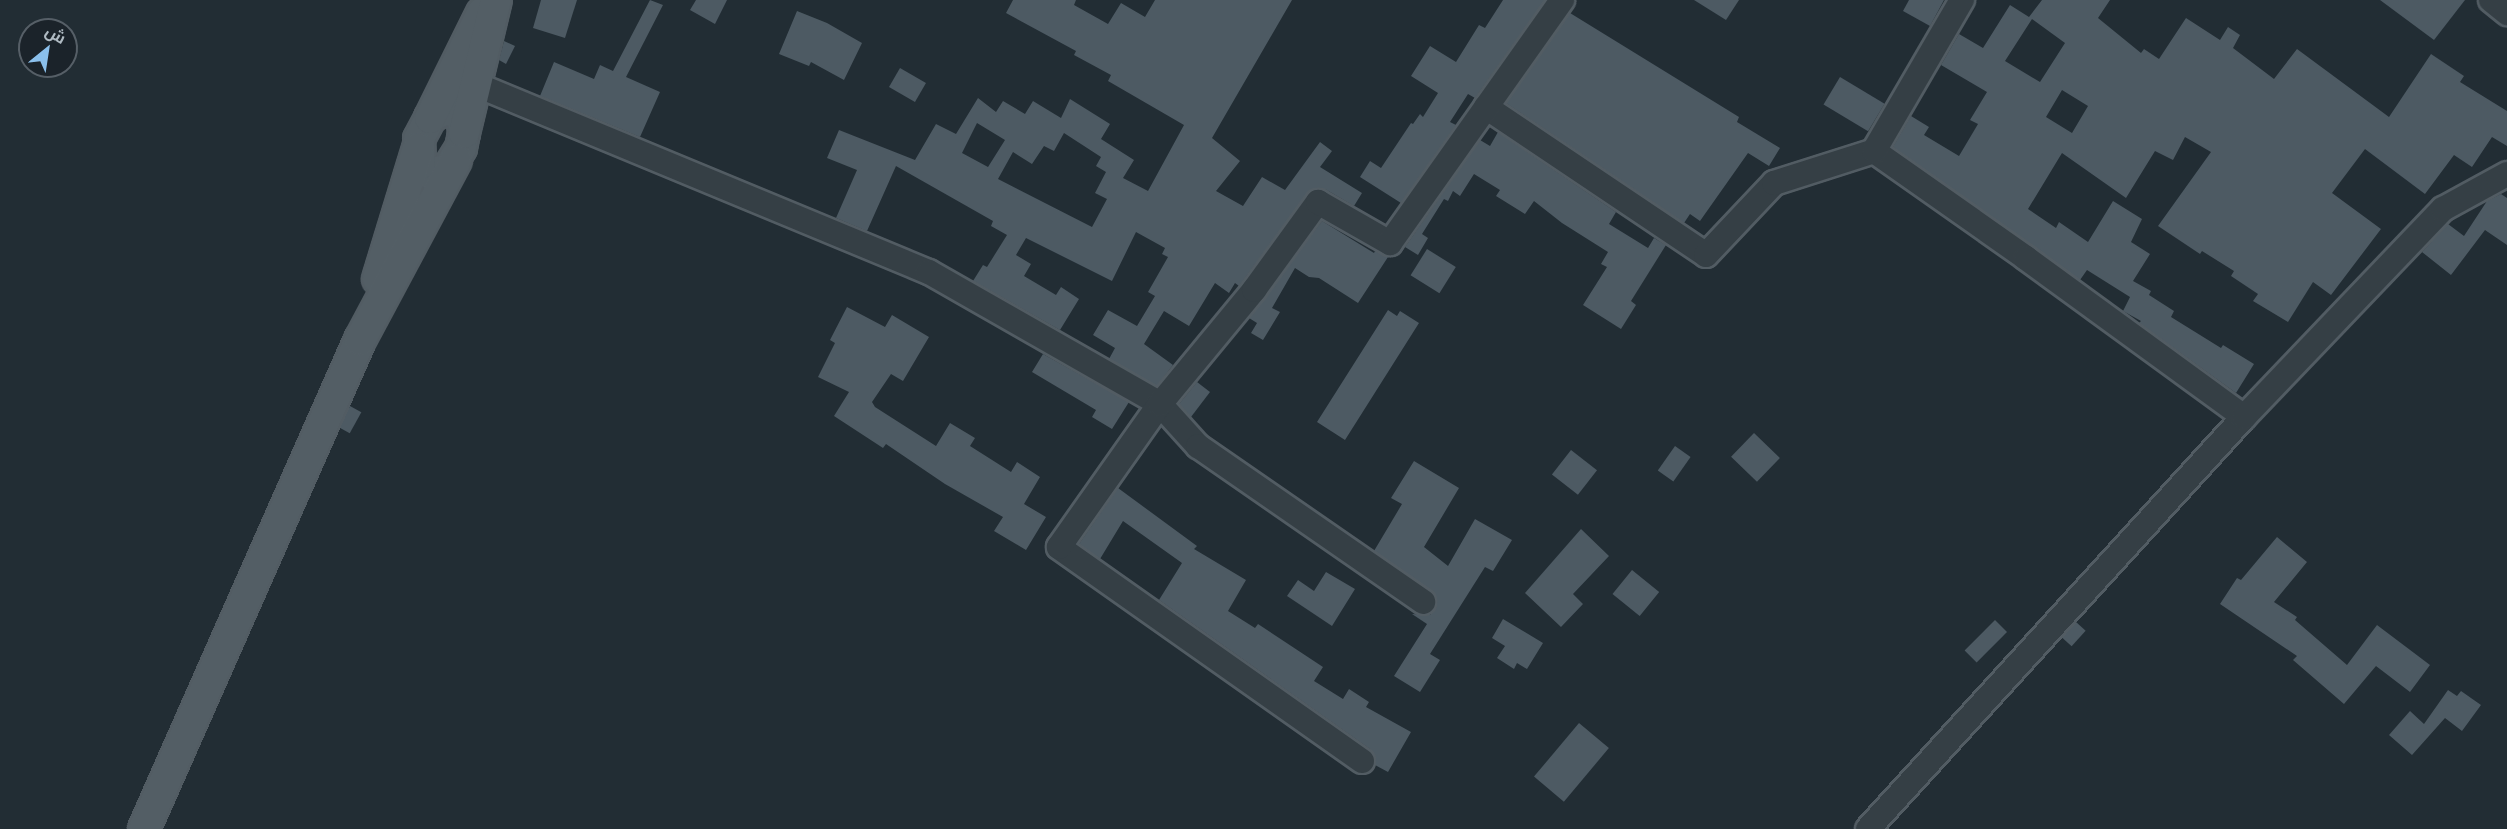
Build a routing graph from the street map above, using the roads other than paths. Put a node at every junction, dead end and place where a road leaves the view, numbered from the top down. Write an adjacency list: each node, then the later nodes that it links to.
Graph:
1 (488, 0): 9 (main road)
2 (496, 0): 7 (main road)
3 (1562, 0): 8 (street)
4 (1962, 0): 12 (street)
5 (2491, 0): 6 (street)
6 (2507, 13)
7 (477, 85): 10 (main road); 15 (street)
8 (1486, 107): 12 (street); 15 (street)
9 (430, 118): 10 (main road); 11 (main road)
10 (460, 147): 11 (main road); 14 (main road)
11 (418, 148): 14 (main road)
12 (1874, 151): 16 (street)
13 (2507, 174): 16 (street)
14 (360, 340): 19 (main road)
15 (1160, 404): 17 (street); 18 (street)
16 (2244, 417): 20 (street)
17 (1423, 602)
18 (1362, 761)
19 (144, 829)
20 (1868, 829)

